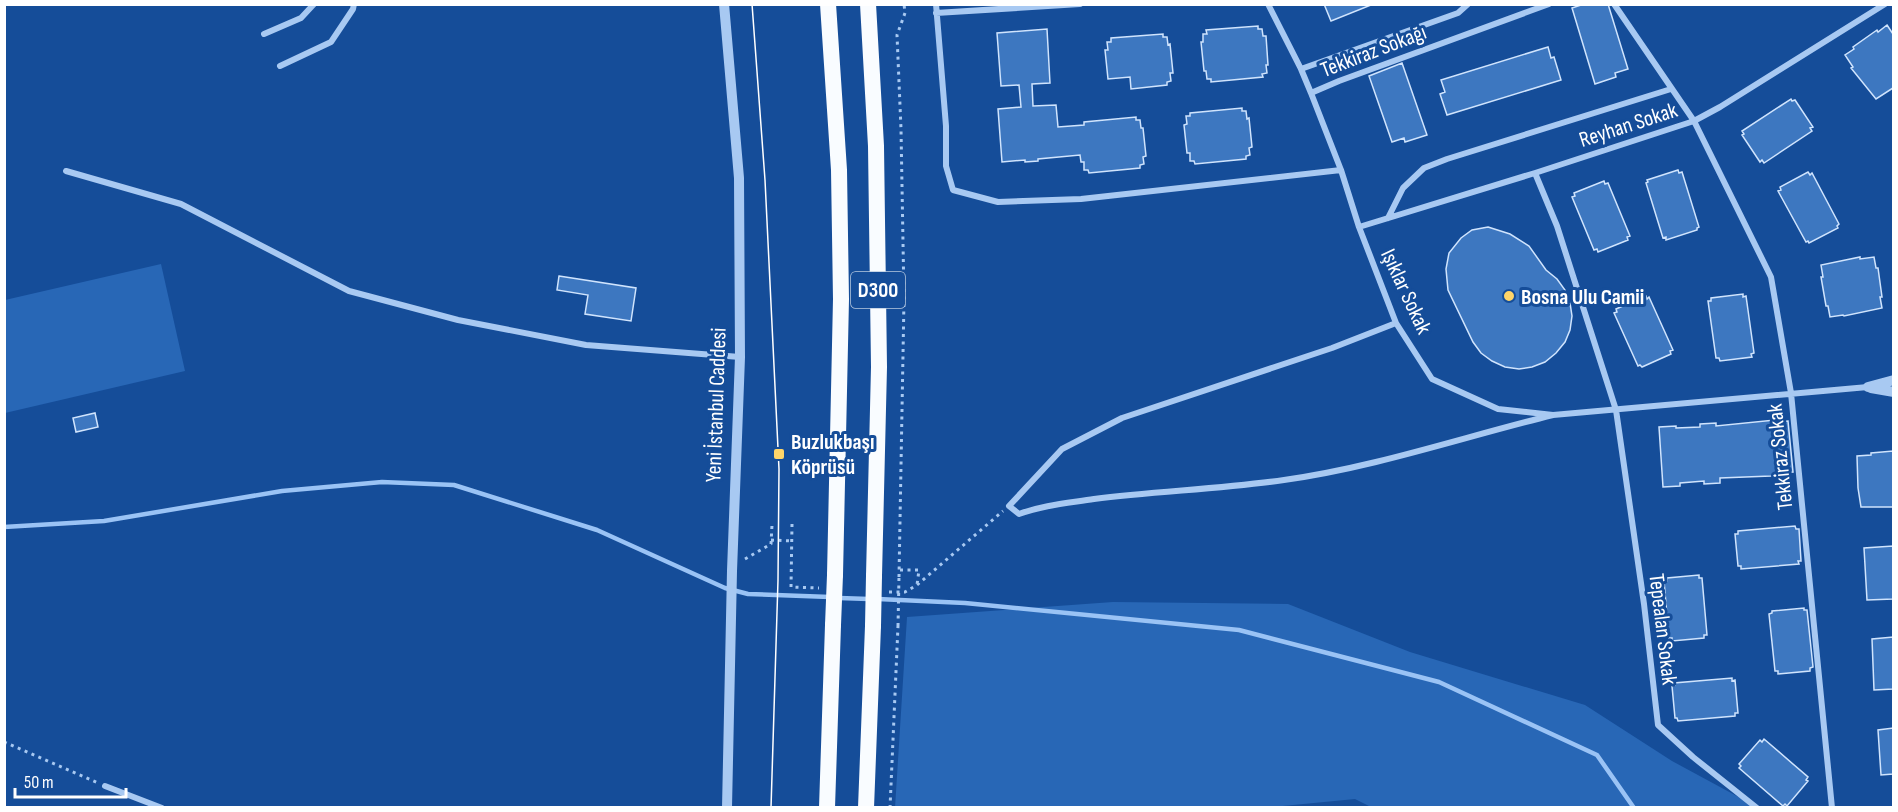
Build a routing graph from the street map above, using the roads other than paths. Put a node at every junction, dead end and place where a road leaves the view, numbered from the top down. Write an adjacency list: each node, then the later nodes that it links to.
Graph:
1 (314, 4): 14 (street)
2 (354, 4): 15 (street)
3 (724, 4): 26 (street, Yeni İstanbul Caddesi)
4 (828, 4): 36 (highway, D300, bridge)
5 (868, 4): 37 (highway, D300, bridge)
6 (936, 4): 13 (street)
7 (1080, 4): 13 (street)
8 (1268, 4): 16 (street, Işıklar Sokak)
9 (1468, 4): 16 (street)
10 (1549, 4): 18 (street, Tekkiraz Sokağı)
11 (1614, 4): 17 (street)
12 (1885, 4): 19 (street, Reyhan Sokak)
13 (936, 13): 20 (street)
14 (264, 34)
15 (280, 66)
16 (1301, 69): 18 (street, Işıklar Sokak)
17 (1671, 90): 19 (street); 23 (street)
18 (1311, 93): 20 (street, Işıklar Sokak)
19 (1694, 121): 22 (street, Reyhan Sokak); 30 (street, Tekkiraz Sokak)
20 (1341, 170): 24 (street, Işıklar Sokak)
21 (66, 171): 26 (street)
22 (1535, 173): 23 (street, Reyhan Sokak); 31 (street, Tepealan Sokak)
23 (1388, 218): 24 (street, Reyhan Sokak)
24 (1359, 227): 25 (street, Işıklar Sokak)
25 (1396, 323): 32 (street, Işıklar Sokak); 32 (street)
26 (741, 357): 35 (street, Yeni İstanbul Caddesi)
27 (1893, 380): 28 (street)
28 (1868, 387): 29 (street); 30 (street, Işıklar Sokak)
29 (1893, 392)
30 (1791, 393): 31 (street, Işıklar Sokak); 39 (street, Tekkiraz Sokak)
31 (1616, 410): 32 (street, Işıklar Sokak); 38 (street, Tepealan Sokak)
32 (1553, 415)
33 (105, 786): 34 (street)
34 (162, 807)
35 (727, 807)
36 (827, 807)
37 (866, 807)
38 (1757, 807)
39 (1832, 807)

